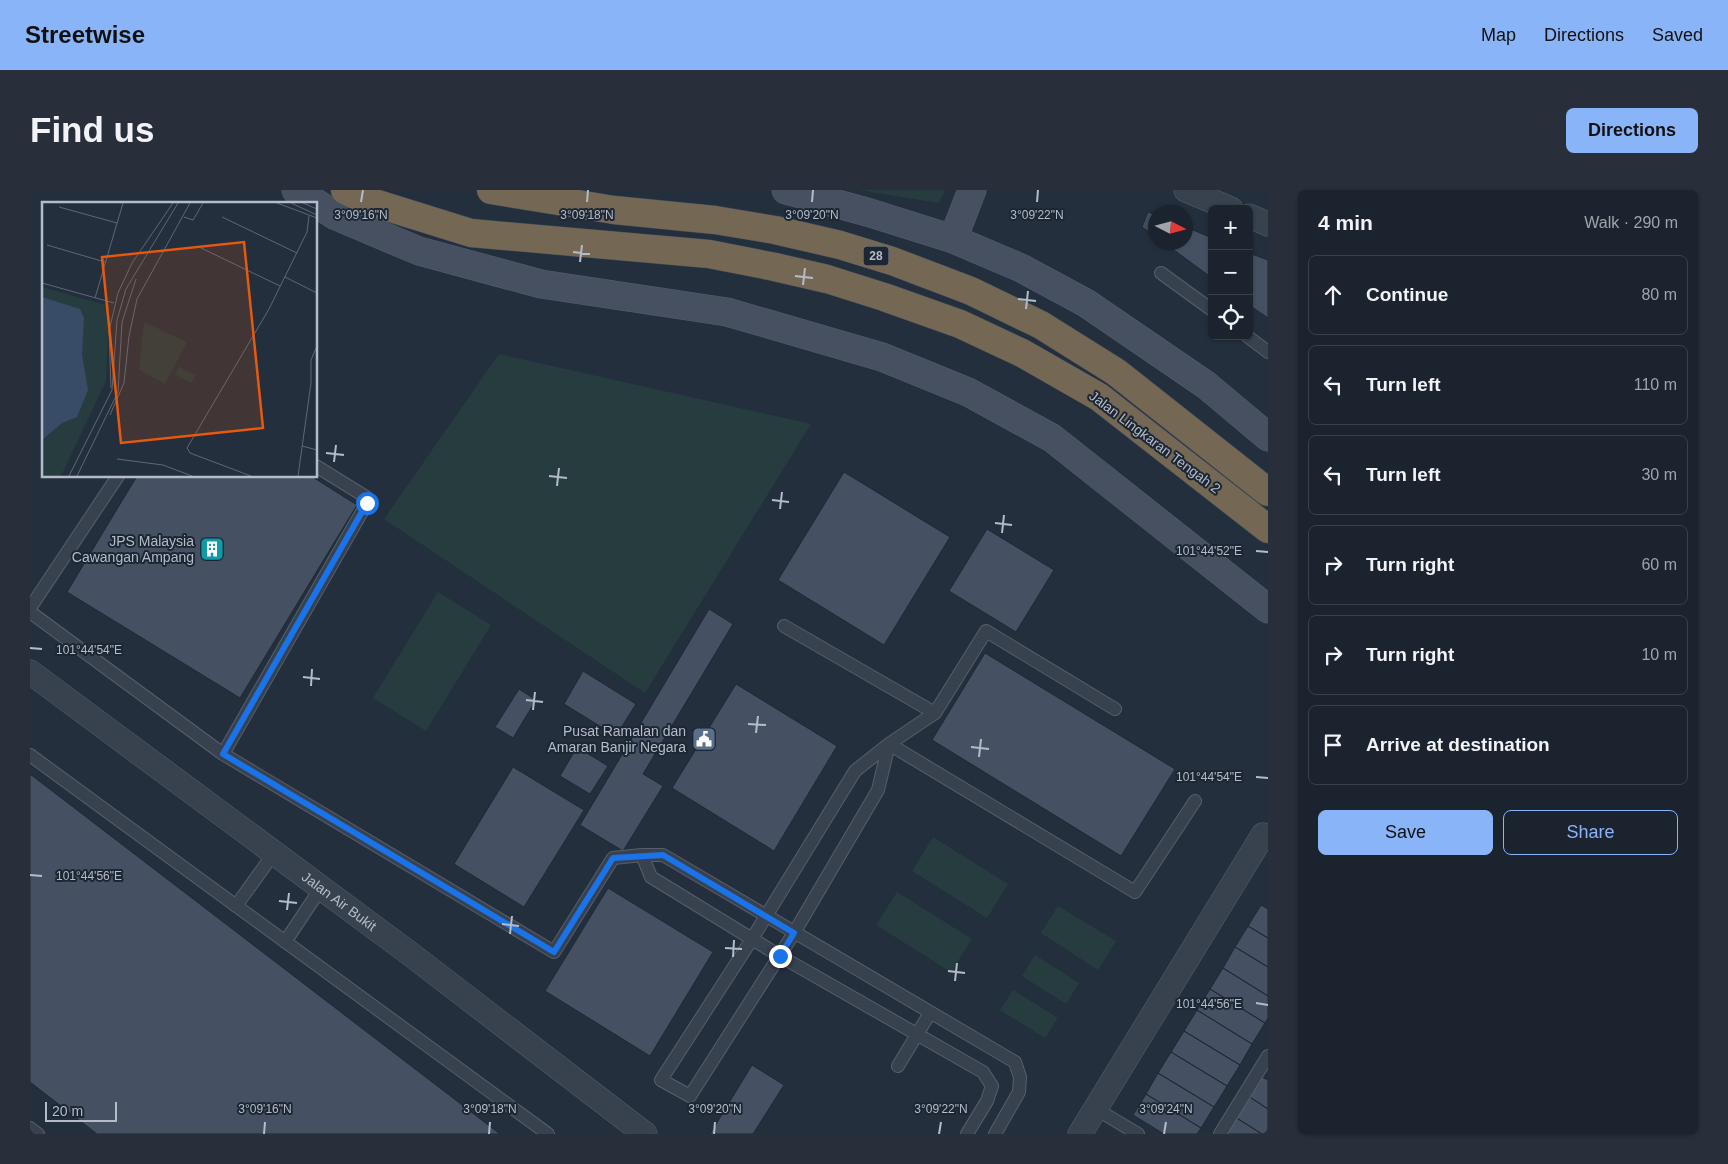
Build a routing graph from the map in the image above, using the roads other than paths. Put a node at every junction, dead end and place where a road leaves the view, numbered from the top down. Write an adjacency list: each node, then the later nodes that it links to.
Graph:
1 (296, 190): 8 (main road)
2 (345, 190): 23 (highway, Jalan Lingkaran Tengah 2)
3 (491, 190): 22 (highway, Jalan Lingkaran Tengah 2 / 28)
4 (786, 190): 14 (main road)
5 (972, 190): 14 (main road)
6 (1186, 190): 10 (street)
7 (1240, 190): 11 (street)
8 (314, 202)
9 (318, 204): 24 (main road)
10 (1222, 205)
11 (1234, 205)
12 (1253, 218): 13 (street)
13 (1268, 224)
14 (953, 239): 19 (main road)
15 (1161, 273): 16 (lane)
16 (1208, 307)
17 (1252, 340): 18 (lane)
18 (1268, 352)
19 (1268, 437)
20 (318, 467): 31 (lane)
21 (117, 478): 25 (lane)
22 (1268, 492)
23 (1268, 529)
24 (1268, 609)
25 (30, 610): 31 (lane)
26 (784, 626): 29 (lane)
27 (30, 672): 35 (street, Jalan Air Bukit)
28 (1115, 709): 29 (lane)
29 (935, 712): 30 (lane)
30 (889, 744): 33 (lane); 39 (lane); 40 (lane)
31 (223, 754): 36 (lane)
32 (30, 755): 38 (lane)
33 (1195, 801)
34 (1263, 835): 48 (street)
35 (274, 852): 37 (street, Jalan Air Bukit); 38 (lane)
36 (642, 855): 39 (lane); 41 (lane)
37 (321, 888): 42 (lane); 52 (street, Jalan Air Bukit)
38 (236, 906): 42 (lane)
39 (766, 916): 40 (lane); 41 (lane)
40 (794, 933): 43 (lane); 44 (lane)
41 (752, 939): 43 (lane); 43 (lane)
42 (285, 942): 51 (lane)
43 (780, 956): 45 (lane)
44 (930, 1013): 45 (lane); 54 (lane)
45 (917, 1034): 47 (lane); 53 (lane)
46 (1268, 1056): 57 (lane)
47 (898, 1066)
48 (1096, 1109): 55 (street); 56 (lane)
49 (30, 1128): 50 (lane)
50 (38, 1134)
51 (548, 1134)
52 (645, 1134)
53 (967, 1134)
54 (995, 1134)
55 (1080, 1134)
56 (1138, 1134)
57 (1220, 1134)

